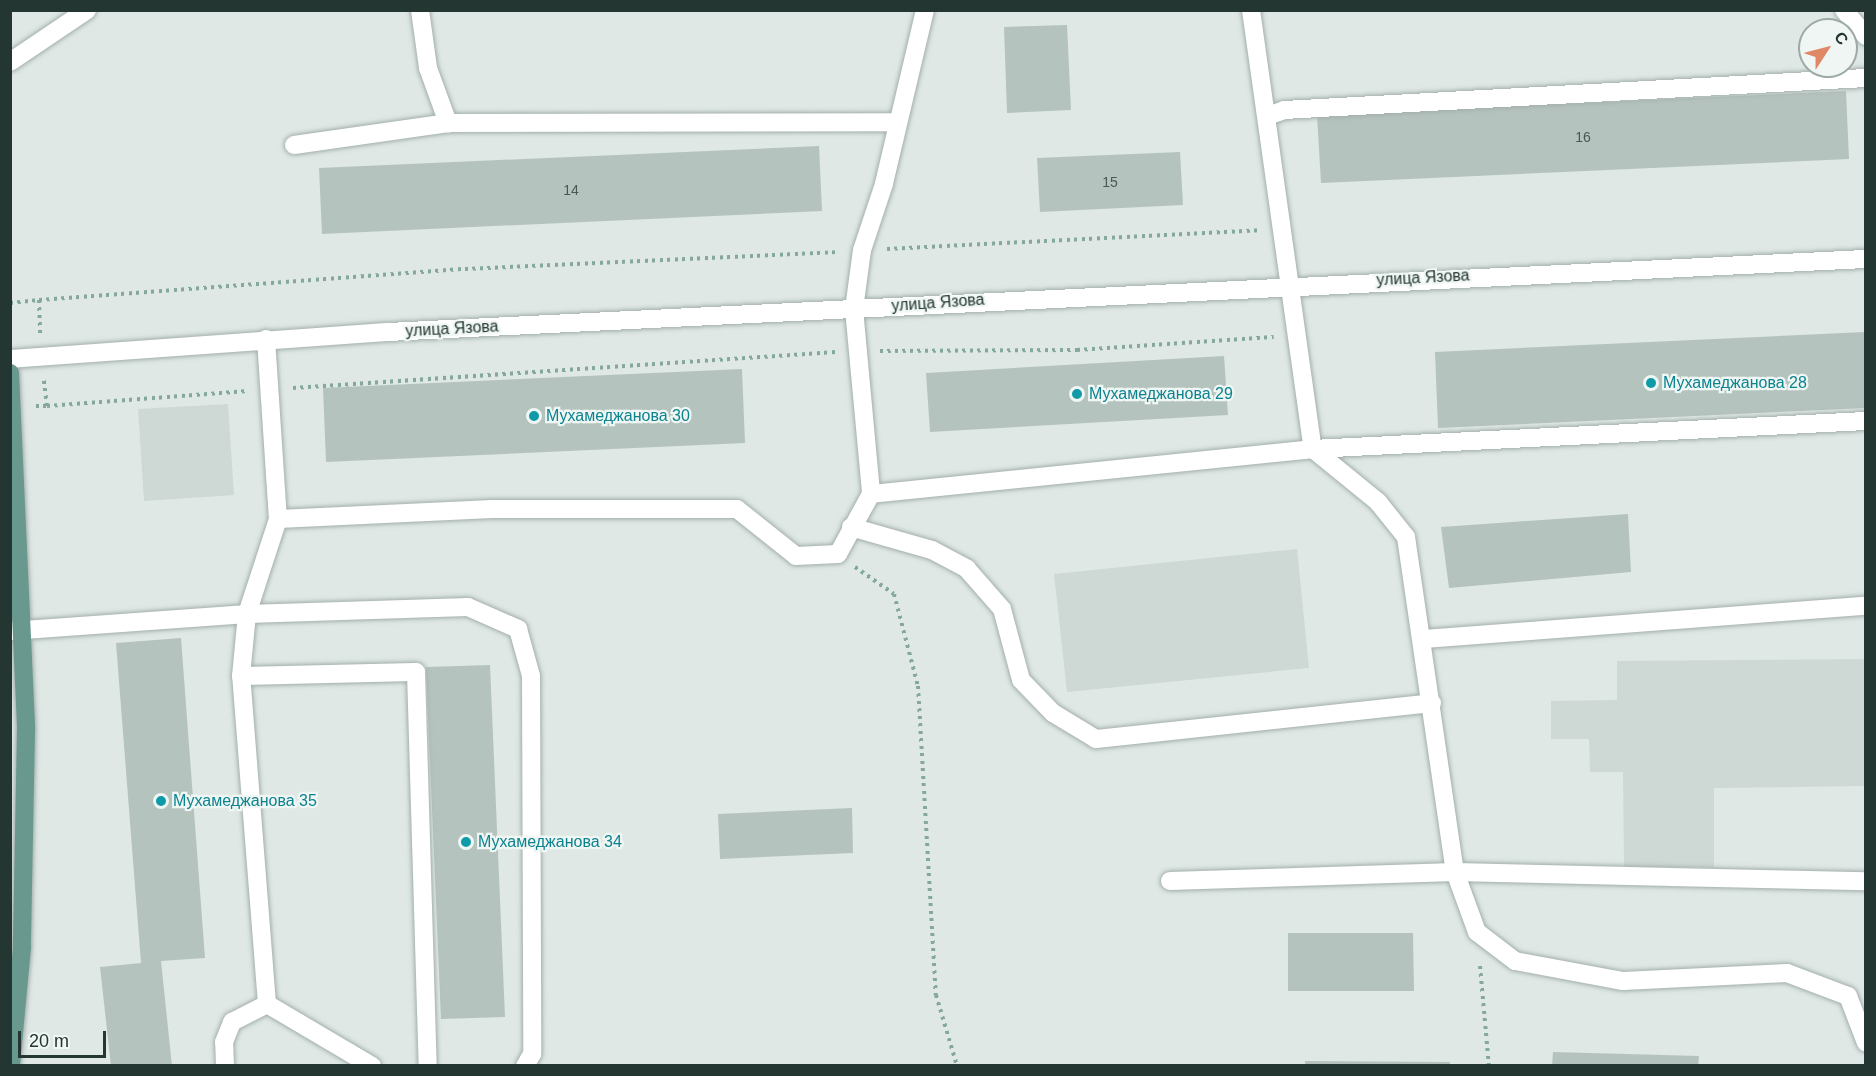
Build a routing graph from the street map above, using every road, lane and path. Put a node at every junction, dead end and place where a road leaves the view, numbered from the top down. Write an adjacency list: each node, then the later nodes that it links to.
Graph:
1 (87, 10): 7 (street)
2 (420, 10): 11 (street)
3 (925, 10): 10 (street)
4 (1251, 10): 9 (street)
5 (1844, 10): 6 (street)
6 (1866, 36)
7 (10, 62)
8 (1866, 78): 9 (street)
9 (1268, 116): 13 (street)
10 (897, 122): 11 (street); 14 (street)
11 (448, 123): 12 (street)
12 (294, 145)
13 (1280, 229): 14 (path); 16 (street)
14 (862, 250): 17 (path); 18 (street)
15 (1866, 258): 16 (street, улица Язова)
16 (1287, 284): 18 (street, улица Язова); 19 (street)
17 (39, 300)
18 (854, 309): 20 (street, улица Язова); 21 (street)
19 (1294, 336): 21 (path); 27 (street)
20 (266, 339): 22 (street, улица Язова); 24 (street)
21 (858, 351): 24 (path); 28 (street)
22 (10, 359)
23 (10, 373): 34 (main road)
24 (270, 390): 25 (path); 29 (street)
25 (47, 406)
26 (1866, 421): 27 (street)
27 (1313, 449): 28 (street); 35 (street)
28 (872, 494): 30 (street)
29 (278, 519): 31 (street); 33 (street)
30 (851, 527): 31 (street); 37 (street)
31 (838, 554): 50 (path)
32 (1866, 606): 35 (street)
33 (247, 614): 34 (street); 36 (street); 49 (street)
34 (16, 631): 45 (main road)
35 (1423, 639): 37 (street)
36 (241, 676): 43 (street); 48 (street)
37 (1432, 703): 38 (street)
38 (1455, 872): 39 (street); 40 (street); 41 (street)
39 (1170, 881)
40 (1866, 881)
41 (1478, 932): 42 (street); 51 (path)
42 (1857, 994): 44 (street)
43 (267, 1004): 46 (street); 47 (street)
44 (1866, 1043)
45 (10, 1065)
46 (225, 1065)
47 (372, 1065)
48 (428, 1065)
49 (525, 1065)
50 (957, 1065)
51 (1489, 1065)

